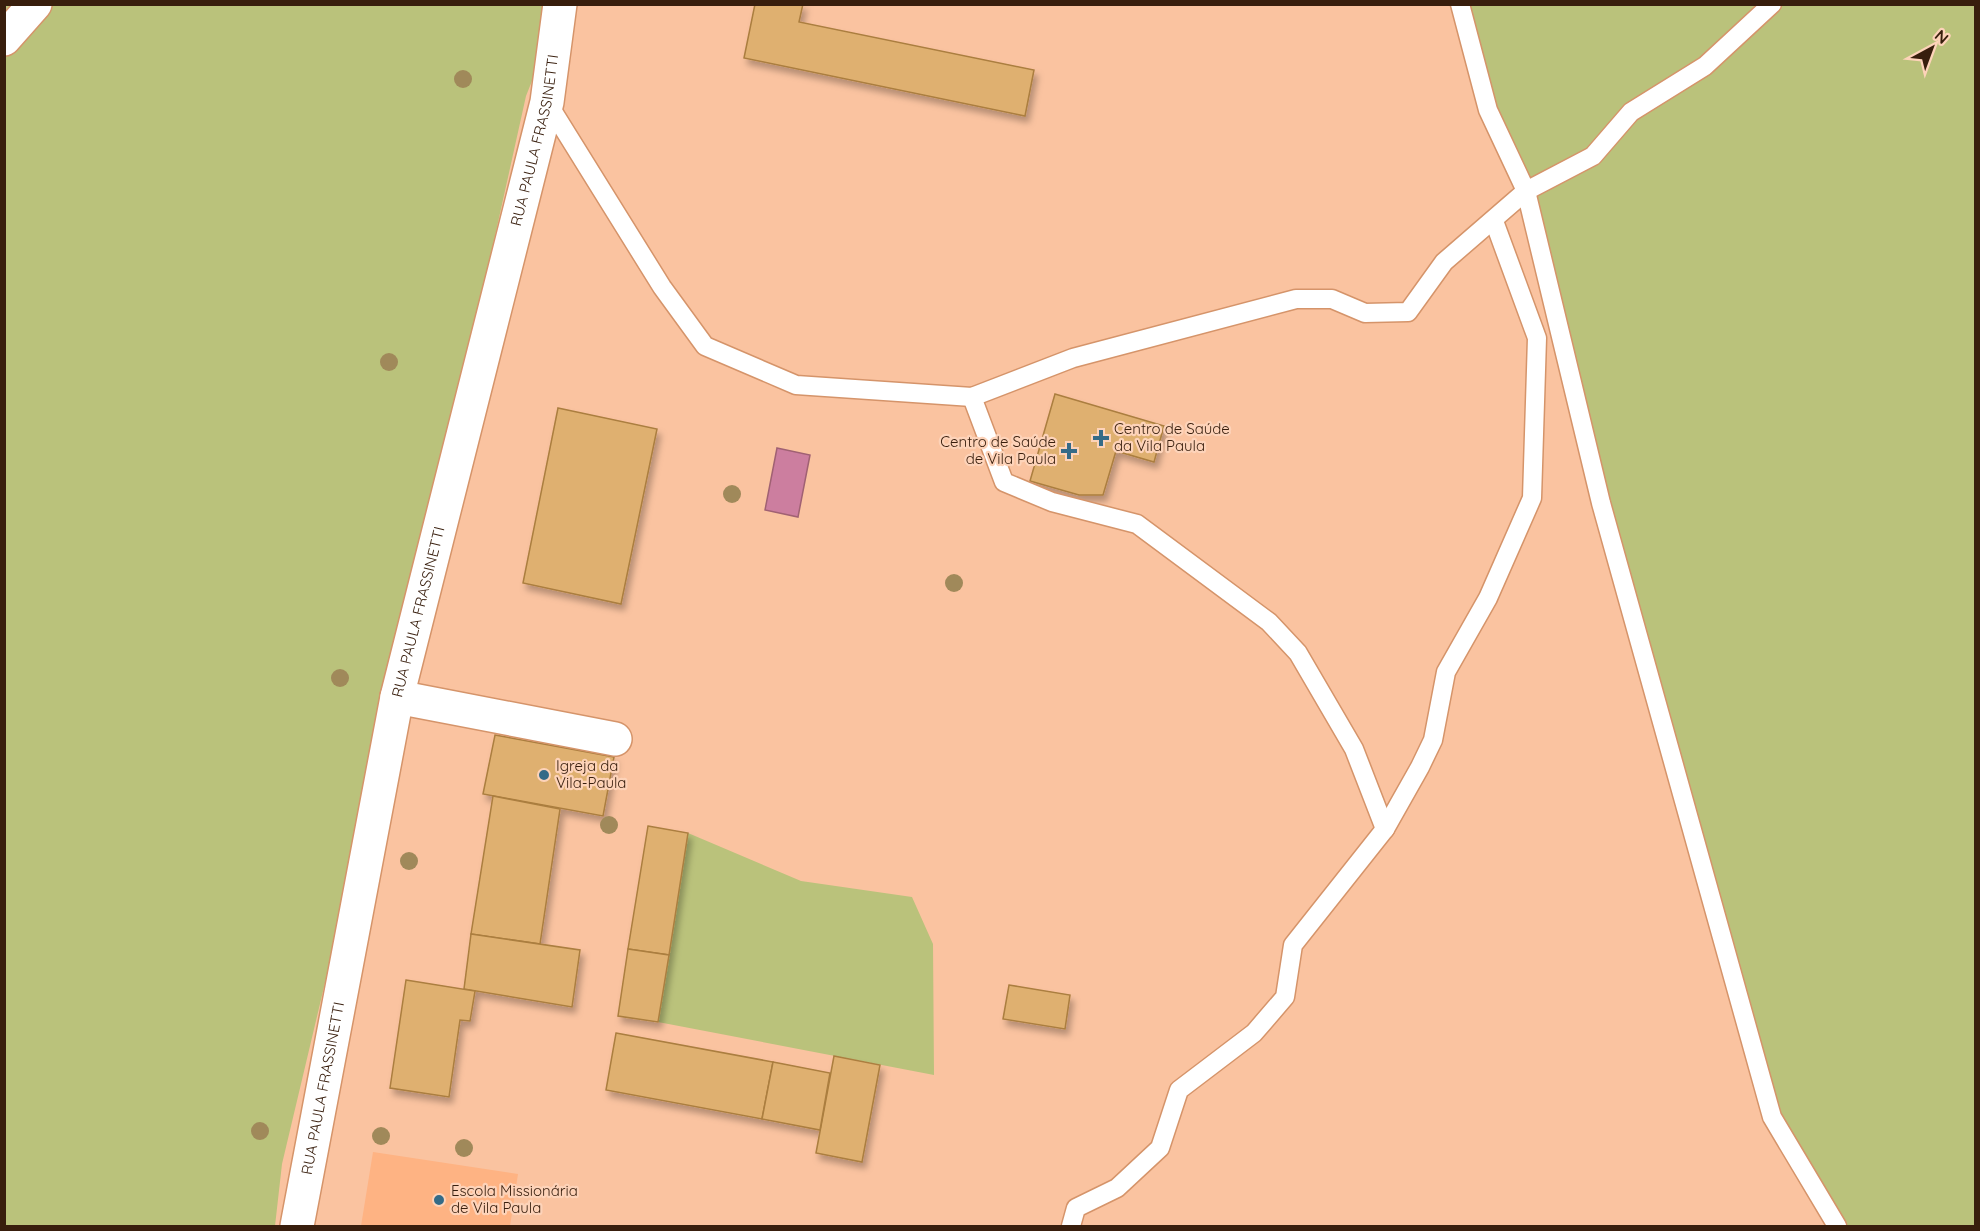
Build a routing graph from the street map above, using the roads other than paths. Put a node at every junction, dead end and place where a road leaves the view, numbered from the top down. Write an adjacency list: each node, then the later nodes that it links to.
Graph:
1 (35, 4): 5 (street)
2 (560, 4): 6 (street, RUA PAULA FRASSINETTI)
3 (1460, 4): 7 (lane)
4 (1772, 4): 7 (lane)
5 (4, 39)
6 (547, 102): 9 (lane); 10 (street, RUA PAULA FRASSINETTI)
7 (1526, 191): 8 (lane); 15 (lane)
8 (1494, 221): 9 (lane); 12 (lane)
9 (972, 398): 12 (lane)
10 (397, 697): 11 (street); 13 (street, RUA PAULA FRASSINETTI)
11 (615, 739)
12 (1385, 829): 14 (lane)
13 (297, 1227)
14 (1071, 1227)
15 (1837, 1227)

